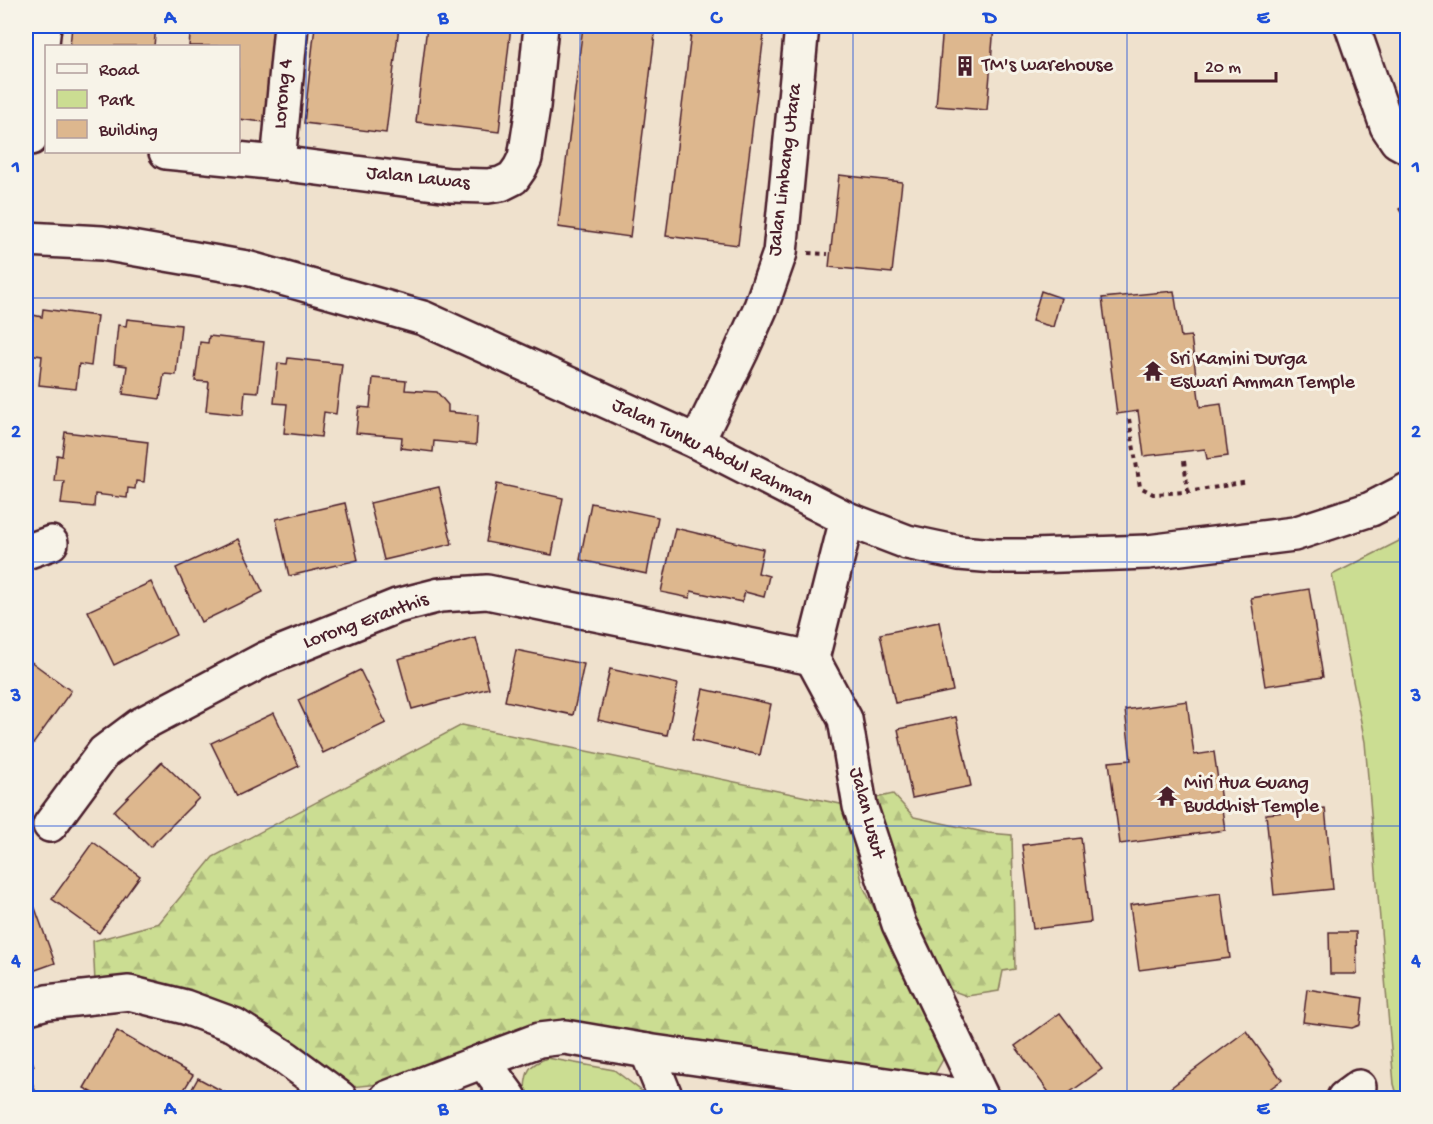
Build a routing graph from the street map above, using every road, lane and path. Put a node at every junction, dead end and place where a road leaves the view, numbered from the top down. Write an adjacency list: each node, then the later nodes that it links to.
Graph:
1 (44, 26): 6 (street)
2 (291, 26): 9 (street, Lorong 4)
3 (541, 26): 9 (street, Jalan Lawas)
4 (802, 26): 12 (street, Jalan Limbang Utara)
5 (1352, 26): 7 (street)
6 (34, 138)
7 (1407, 147)
8 (176, 153): 9 (street, Jalan Lawas)
9 (278, 163)
10 (26, 239): 12 (street, Jalan Tunku Abdul Rahman)
11 (1129, 419): 16 (path)
12 (698, 442): 17 (street, Jalan Tunku Abdul Rahman)
13 (1184, 461): 16 (path)
14 (1248, 482): 16 (path)
15 (1407, 490): 17 (street, Jalan Tunku Abdul Rahman)
16 (1188, 492)
17 (847, 519): 18 (street)
18 (812, 658): 19 (street, Lorong Eranthis); 27 (street, Jalan Lusut)
19 (50, 825)
20 (26, 1008): 23 (street)
21 (647, 1051): 22 (street); 26 (street); 27 (street)
22 (483, 1061): 24 (street); 25 (street)
23 (340, 1098)
24 (387, 1098)
25 (510, 1098)
26 (666, 1098)
27 (980, 1098)

